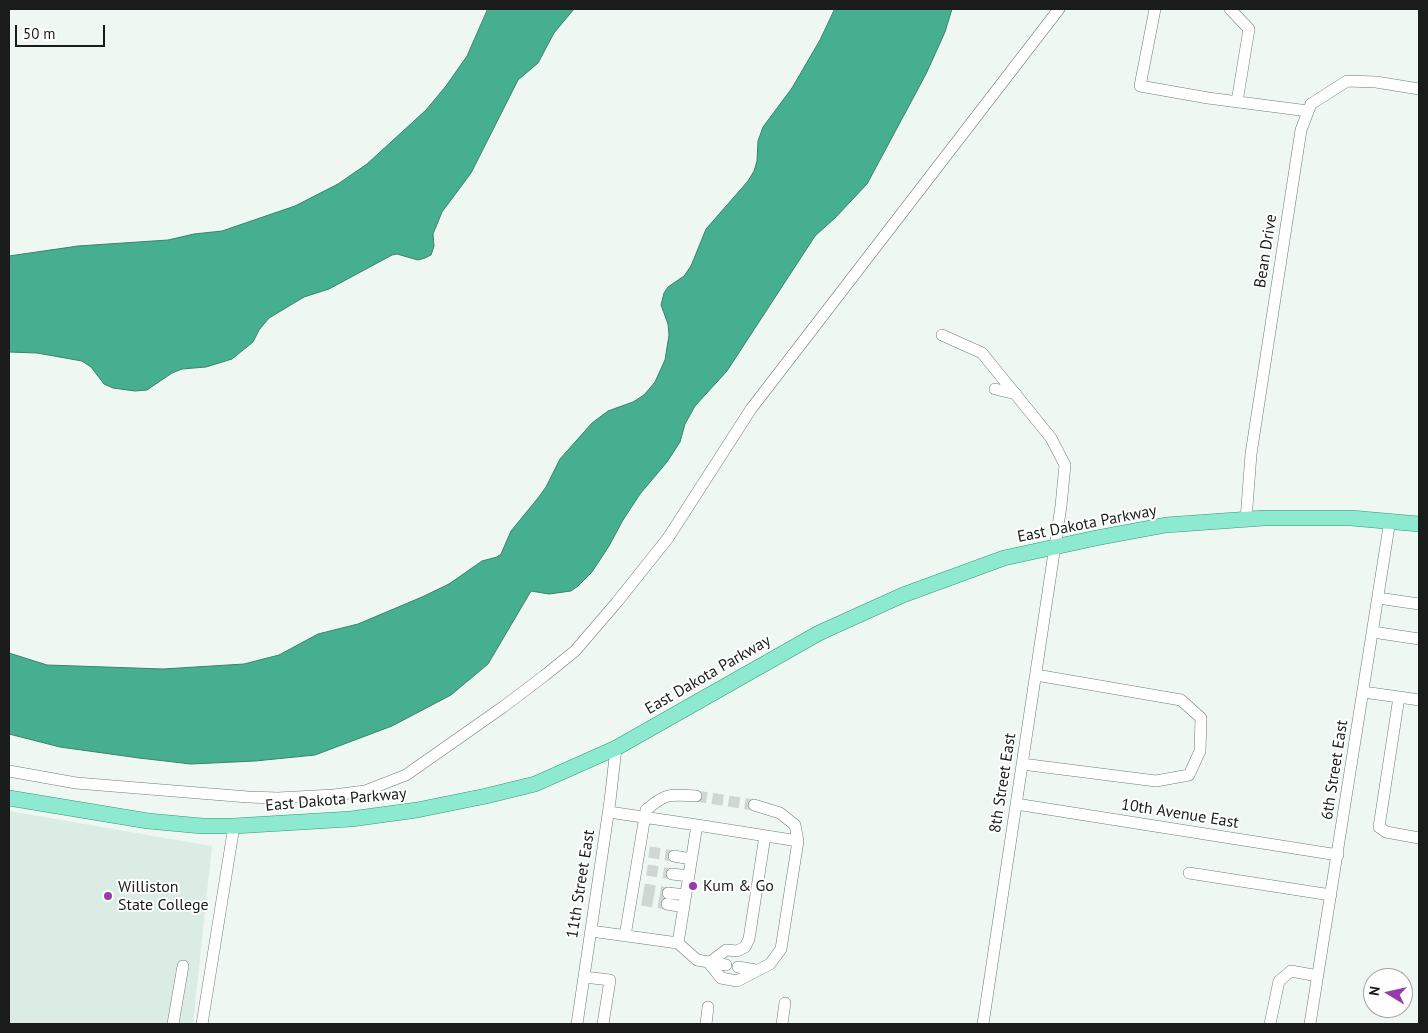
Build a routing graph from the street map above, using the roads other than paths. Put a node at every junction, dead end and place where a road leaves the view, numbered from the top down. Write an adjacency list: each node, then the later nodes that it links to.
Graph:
1 (1059, 9): 24 (street)
2 (1155, 9): 5 (street)
3 (1230, 9): 5 (street)
4 (1419, 89): 6 (street, Bean Drive)
5 (1237, 102): 6 (street)
6 (1308, 112): 10 (street, Bean Drive)
7 (942, 335): 9 (street, 8th Street East)
8 (995, 389): 9 (street)
9 (1016, 394): 13 (street, 8th Street East)
10 (1246, 520): 11 (main road, East Dakota Parkway); 13 (main road, East Dakota Parkway)
11 (1390, 520): 12 (main road, East Dakota Parkway); 14 (street, 6th Street East)
12 (1419, 524)
13 (1055, 547): 18 (street, 8th Street East); 22 (main road, East Dakota Parkway)
14 (1378, 598): 15 (street); 16 (street, 6th Street East)
15 (1419, 604)
16 (1372, 632): 17 (street); 19 (street, 6th Street East)
17 (1419, 639)
18 (1036, 675): 23 (street, 8th Street East); 23 (street)
19 (1363, 692): 20 (street); 36 (street, 6th Street East)
20 (1399, 697): 21 (street); 34 (street)
21 (1419, 700)
22 (616, 748): 29 (street, 11th Street East); 32 (main road, East Dakota Parkway)
23 (1022, 764): 28 (street, 8th Street East)
24 (9, 771)
25 (696, 796): 30 (street)
26 (9, 798): 32 (main road, East Dakota Parkway)
27 (754, 804): 35 (street)
28 (1016, 804): 36 (street, 10th Avenue East); 63 (street, 8th Street East)
29 (608, 812): 30 (street); 45 (street, 11th Street East)
30 (644, 818): 31 (street); 46 (street)
31 (697, 825): 33 (street); 38 (street)
32 (234, 826): 58 (street)
33 (765, 836): 35 (street); 48 (street)
34 (1419, 838)
35 (798, 841): 52 (street)
36 (1338, 855): 42 (street, 6th Street East)
37 (674, 856): 38 (street)
38 (691, 859): 41 (street)
39 (1189, 873): 42 (street)
40 (672, 874): 41 (street)
41 (689, 876): 44 (street)
42 (1331, 895): 53 (street, 6th Street East)
43 (668, 898): 44 (street)
44 (685, 901): 47 (street)
45 (591, 932): 46 (street); 54 (street, 11th Street East)
46 (625, 936): 47 (street)
47 (678, 943): 48 (street)
48 (709, 963): 50 (street); 52 (street)
49 (182, 966): 57 (street)
50 (726, 966)
51 (738, 968): 52 (street)
52 (756, 970)
53 (1318, 976): 64 (street); 65 (street, 6th Street East)
54 (584, 977): 59 (street, 11th Street East); 60 (street)
55 (785, 1003): 62 (street)
56 (708, 1007): 61 (street)
57 (173, 1024)
58 (202, 1024)
59 (580, 1024)
60 (603, 1024)
61 (706, 1024)
62 (782, 1024)
63 (983, 1024)
64 (1270, 1024)
65 (1310, 1024)

